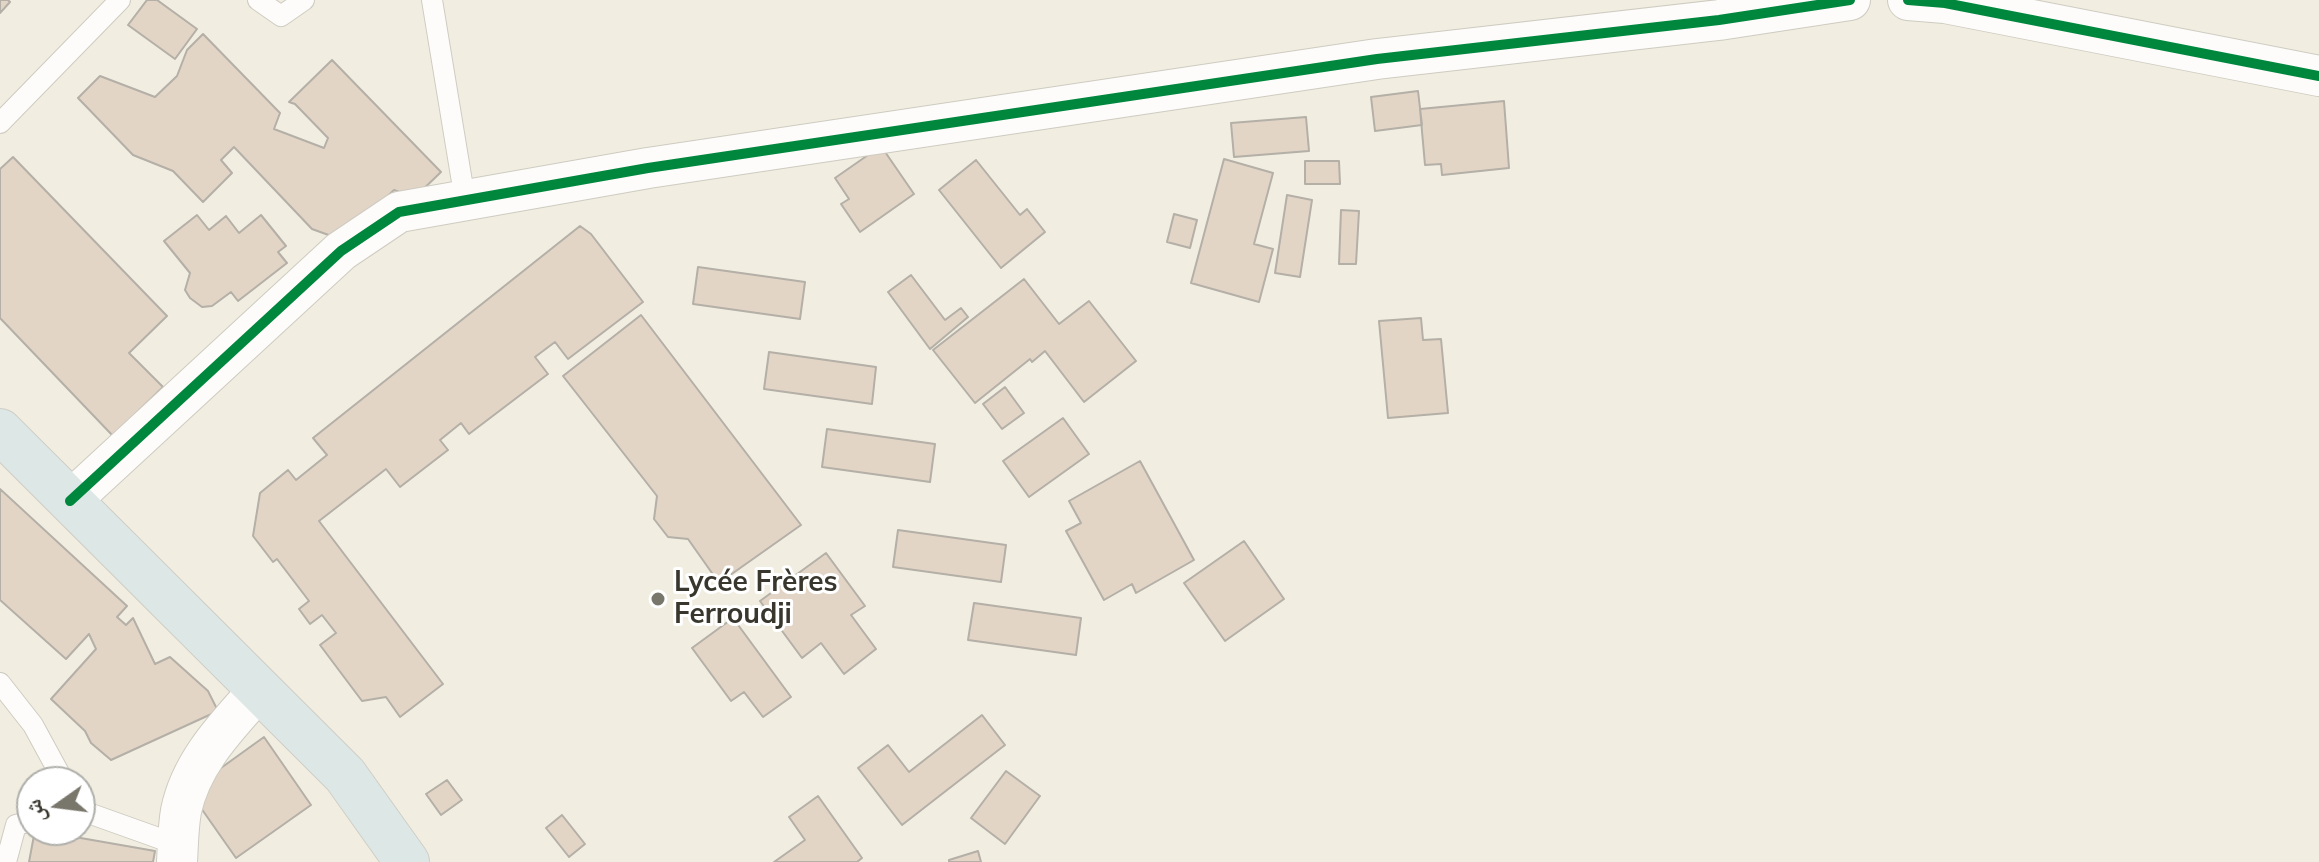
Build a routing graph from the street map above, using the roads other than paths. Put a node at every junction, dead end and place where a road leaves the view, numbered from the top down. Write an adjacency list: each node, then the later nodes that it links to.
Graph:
1 (120, 0): 8 (lane)
2 (258, 0): 3 (lane)
3 (304, 0)
4 (432, 0): 9 (lane)
5 (1850, 0): 9 (street)
6 (1908, 0): 7 (street)
7 (2319, 76)
8 (0, 123)
9 (465, 200): 11 (street)
10 (0, 431): 11 (main road)
11 (70, 501): 13 (main road)
12 (0, 683): 14 (lane)
13 (259, 690): 17 (street); 19 (main road)
14 (55, 766)
15 (96, 817): 17 (lane)
16 (16, 825): 18 (lane)
17 (178, 853)
18 (6, 862)
19 (407, 862)

